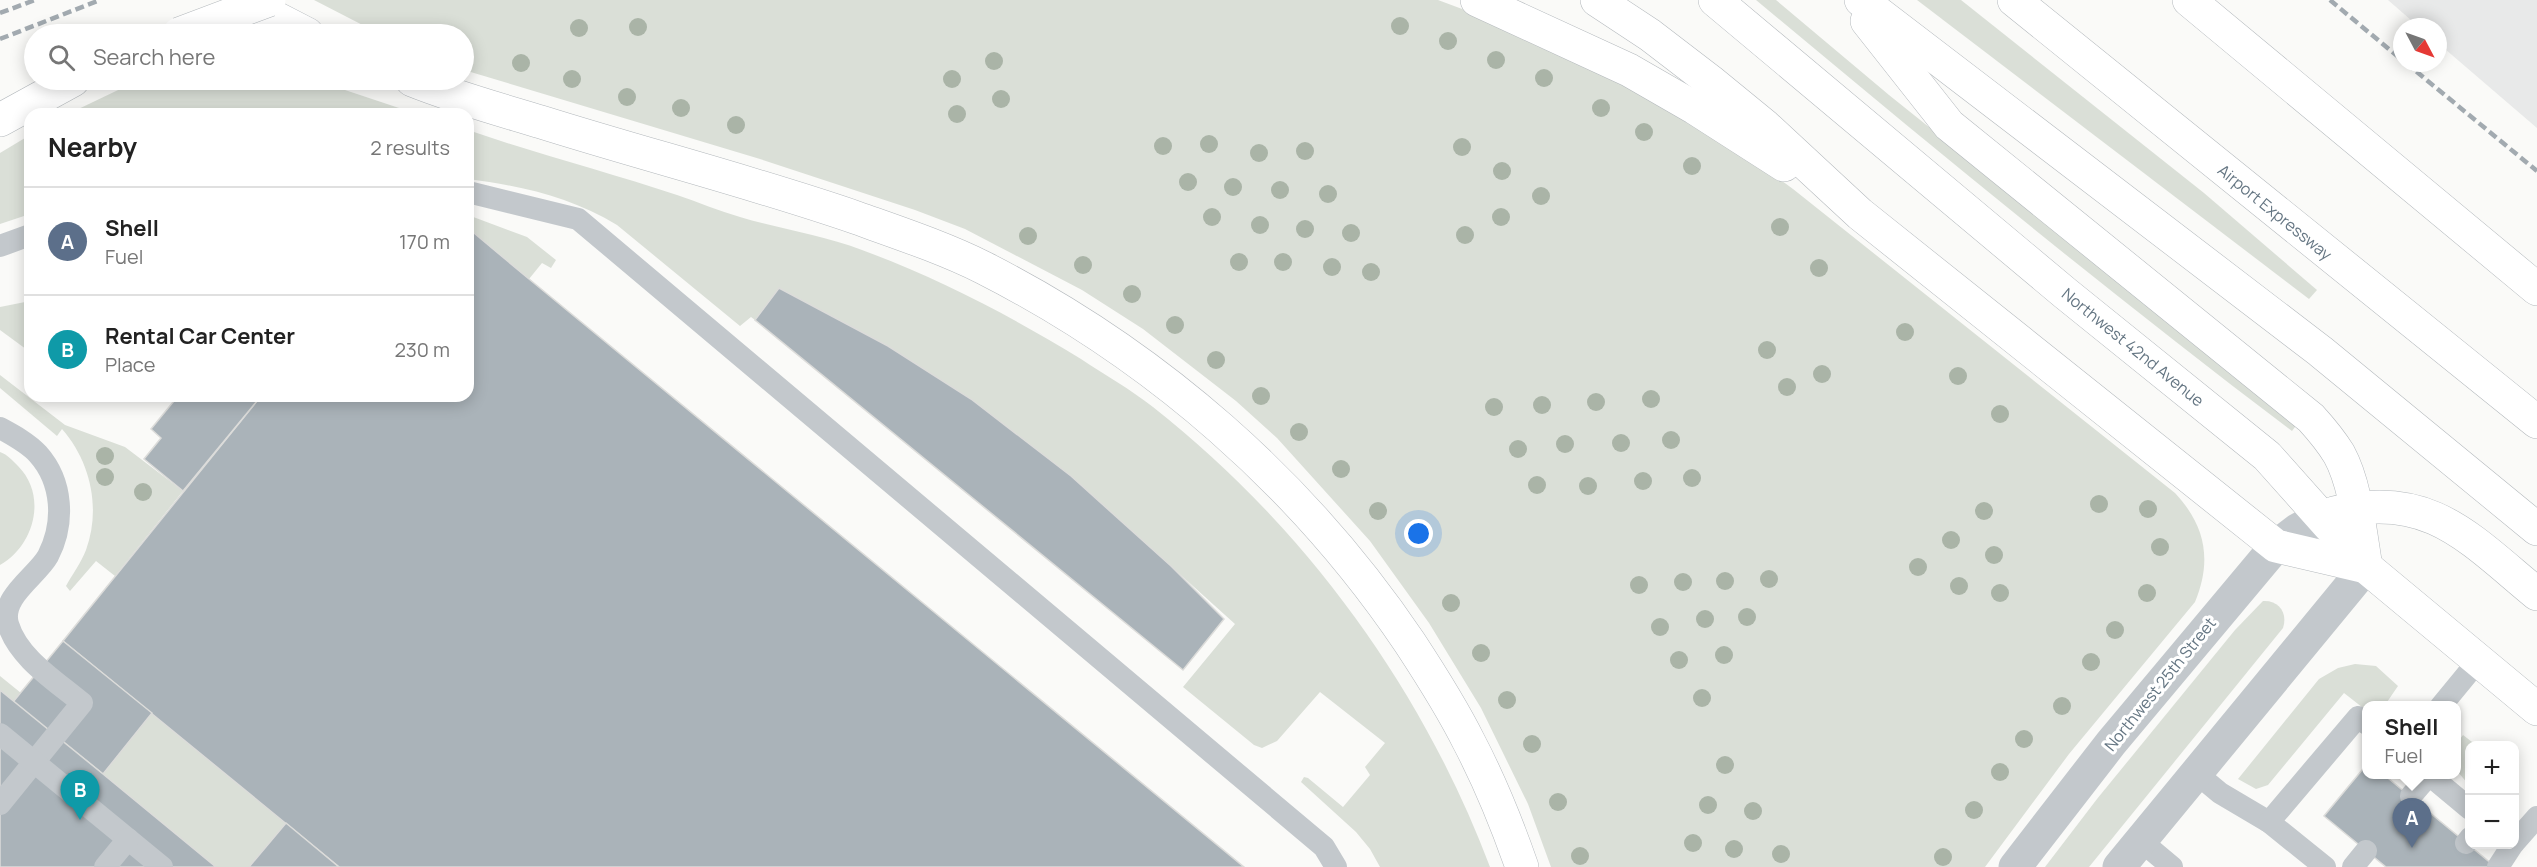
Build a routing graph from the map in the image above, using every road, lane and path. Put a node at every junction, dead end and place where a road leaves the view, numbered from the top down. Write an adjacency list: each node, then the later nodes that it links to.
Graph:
1 (241, 0): 11 (highway)
2 (269, 0): 10 (highway, bridge)
3 (1477, 0): 16 (highway)
4 (1597, 0): 16 (highway)
5 (1715, 0): 23 (highway, Northwest 42nd Avenue)
6 (1851, 0): 22 (highway)
7 (1861, 0): 24 (highway)
8 (2014, 0): 20 (highway, Airport Expressway)
9 (2189, 0): 19 (highway)
10 (205, 24)
11 (288, 24)
12 (55, 90): 14 (highway)
13 (443, 90): 49 (highway)
14 (0, 120)
15 (474, 193): 48 (lane)
16 (1860, 214): 25 (highway)
17 (24, 237): 18 (lane)
18 (0, 246)
19 (2537, 289)
20 (2537, 422)
21 (0, 428): 33 (lane)
22 (2356, 509): 23 (highway); 26 (highway); 27 (highway)
23 (2321, 517): 25 (street, Northwest 25th Street); 26 (highway, Northwest 42nd Avenue)
24 (2537, 529)
25 (2276, 546): 26 (highway); 50 (street, Northwest 25th Street)
26 (2366, 567): 28 (highway, Northwest 42nd Avenue); 34 (street)
27 (2537, 594)
28 (2478, 661): 29 (lane); 30 (highway, Northwest 42nd Avenue)
29 (2444, 701)
30 (2537, 709)
31 (2362, 720): 41 (lane)
32 (0, 734): 33 (lane)
33 (35, 762): 38 (lane); 43 (lane)
34 (2196, 773): 41 (lane); 44 (street)
35 (2425, 779): 37 (lane)
36 (2433, 779): 39 (lane)
37 (2411, 796)
38 (0, 804)
39 (2465, 806)
40 (2537, 818): 42 (lane)
41 (2269, 822): 53 (lane)
42 (2519, 838)
43 (128, 839): 46 (lane); 47 (lane)
44 (2141, 841): 51 (street); 52 (lane)
45 (2511, 849): 54 (lane)
46 (105, 867)
47 (162, 867)
48 (1336, 867)
49 (1522, 867)
50 (2014, 867)
51 (2119, 867)
52 (2172, 867)
53 (2325, 867)
54 (2498, 867)

